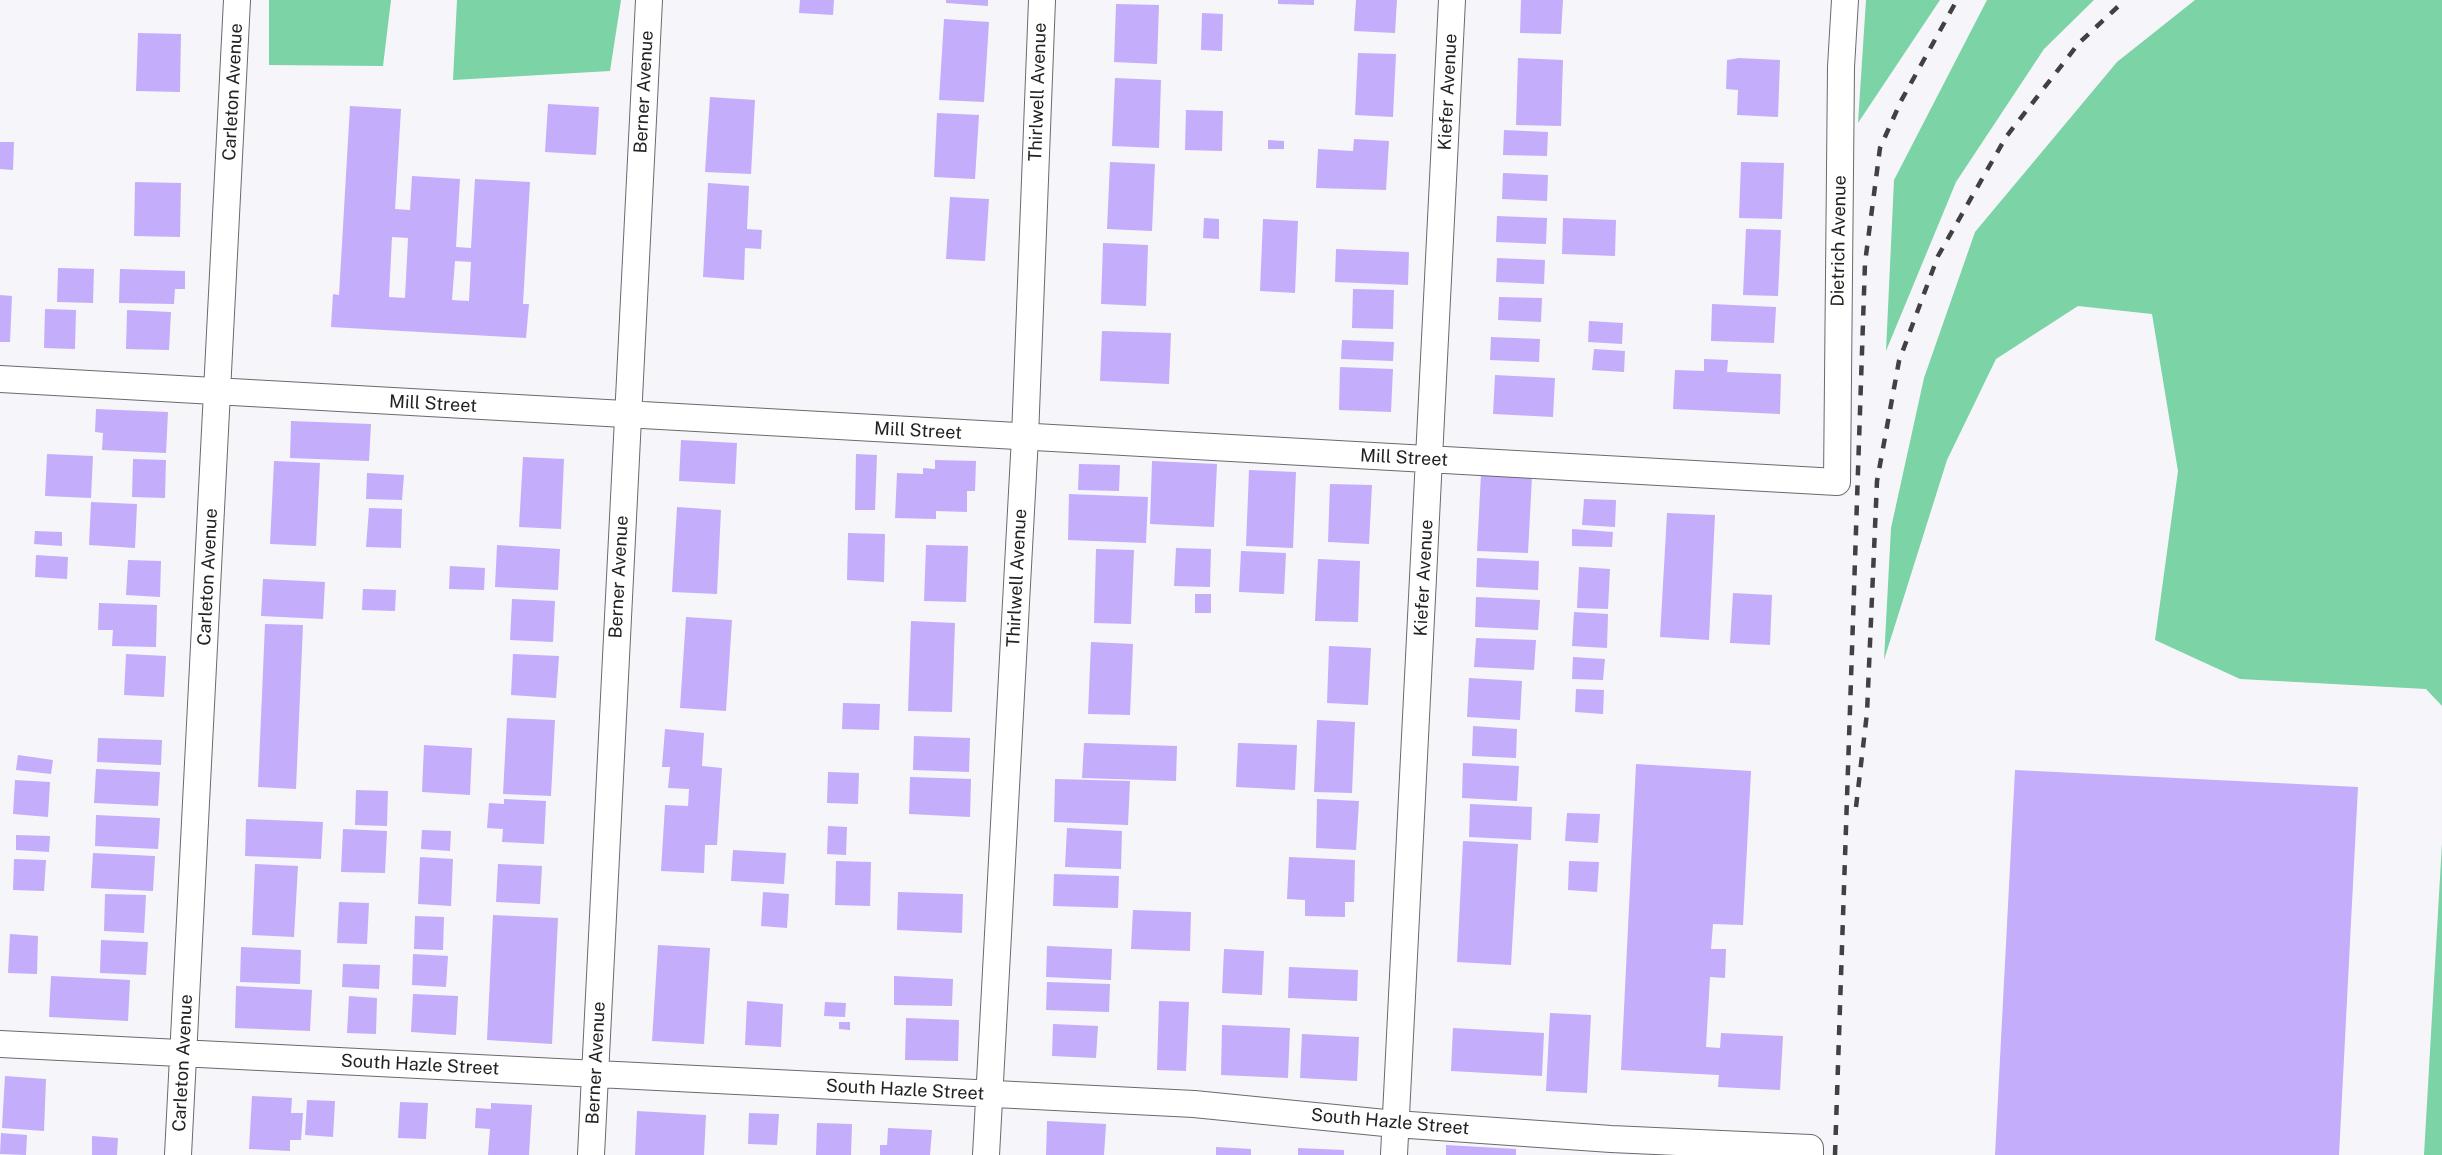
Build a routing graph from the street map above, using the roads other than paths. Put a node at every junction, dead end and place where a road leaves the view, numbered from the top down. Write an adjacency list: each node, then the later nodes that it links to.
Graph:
1 (237, 0): 7 (street, Carleton Avenue)
2 (649, 0): 8 (street, Berner Avenue)
3 (1042, 0): 9 (street, Thirlwell Avenue)
4 (1452, 0): 10 (street, Kiefer Avenue)
5 (1845, 0): 11 (street, Dietrich Avenue)
6 (0, 379): 7 (street, Mill Street)
7 (217, 392): 8 (street, Mill Street); 13 (street, Carleton Avenue)
8 (627, 414): 9 (street, Mill Street); 14 (street, Berner Avenue)
9 (1024, 437): 10 (street, Mill Street); 15 (street, Thirlwell Avenue)
10 (1430, 459): 11 (street, Mill Street); 16 (street, Kiefer Avenue)
11 (1837, 482)
12 (0, 1044): 13 (street, South Hazle Street)
13 (183, 1053): 14 (street, South Hazle Street); 18 (street, Carleton Avenue)
14 (595, 1074): 15 (street, South Hazle Street); 19 (street, Berner Avenue)
15 (988, 1094): 16 (street, South Hazle Street); 20 (street, Thirlwell Avenue)
16 (1395, 1124): 17 (street, South Hazle Street); 21 (street, Kiefer Avenue)
17 (1810, 1152)
18 (178, 1155)
19 (591, 1155)
20 (986, 1155)
21 (1394, 1155)

